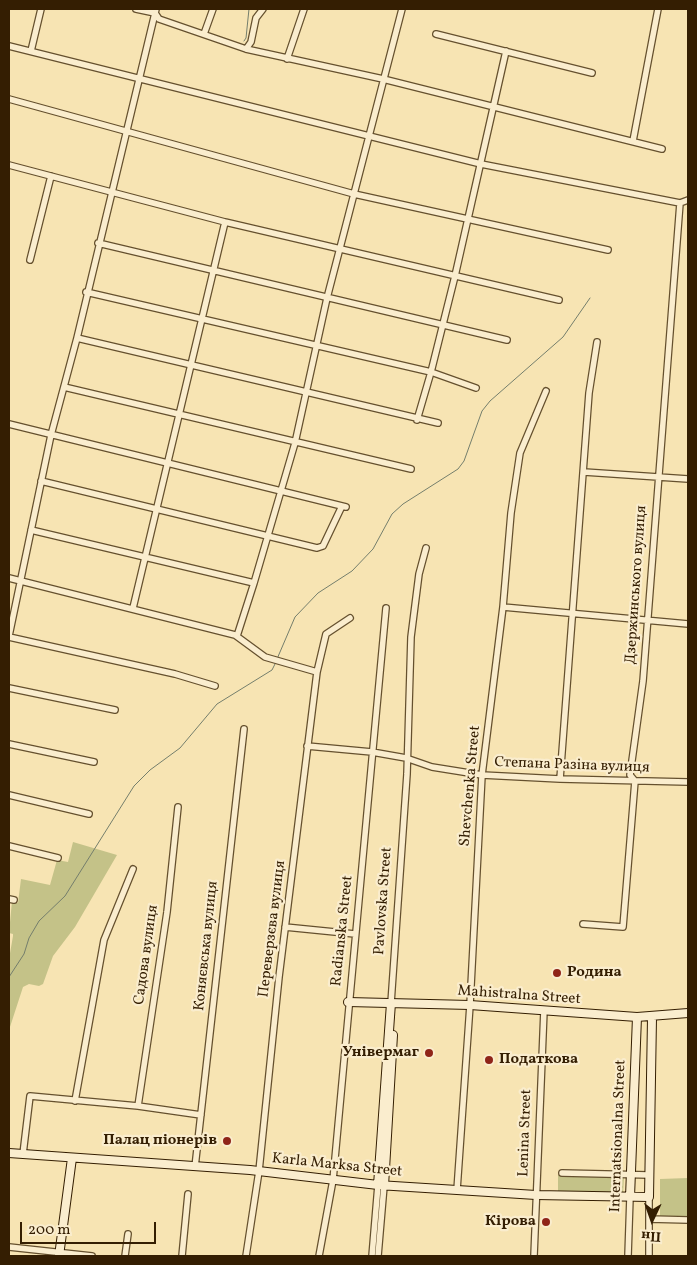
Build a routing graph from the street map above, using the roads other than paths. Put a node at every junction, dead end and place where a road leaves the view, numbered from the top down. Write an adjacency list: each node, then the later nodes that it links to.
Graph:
1 (41, 9): 13 (street)
2 (136, 9): 8 (street)
3 (213, 9): 9 (street)
4 (263, 9): 12 (street)
5 (304, 9): 15 (street)
6 (402, 9): 18 (street)
7 (658, 9): 23 (street)
8 (156, 11): 9 (street); 17 (street)
9 (204, 34): 12 (street)
10 (436, 34): 14 (street)
11 (9, 46): 13 (street)
12 (246, 48): 15 (street)
13 (31, 51): 17 (street)
14 (506, 51): 16 (street); 20 (street)
15 (287, 59): 18 (street)
16 (592, 73)
17 (140, 78): 21 (street); 22 (street)
18 (383, 79): 20 (street); 22 (street)
19 (9, 99): 21 (street)
20 (492, 108): 23 (street); 25 (street)
21 (126, 133): 28 (street); 29 (street)
22 (368, 136): 25 (street); 29 (street)
23 (633, 141): 24 (street)
24 (662, 149)
25 (481, 164): 31 (street); 32 (street)
26 (9, 165): 27 (street)
27 (51, 176): 28 (street); 37 (street)
28 (112, 193): 33 (street); 34 (street)
29 (354, 194): 32 (street); 35 (street)
30 (688, 200): 31 (street)
31 (680, 204): 64 (street, Дзержинського вулиця)
32 (468, 220): 36 (street); 39 (street)
33 (225, 222): 35 (street); 38 (street)
34 (98, 243): 38 (street); 40 (street)
35 (341, 250): 39 (street); 41 (street)
36 (608, 250)
37 (30, 260)
38 (213, 272): 41 (street); 43 (street)
39 (455, 276): 42 (street); 44 (street)
40 (86, 292): 43 (street); 45 (street)
41 (327, 298): 44 (street); 48 (street)
42 (559, 300)
43 (202, 319): 48 (street); 49 (street)
44 (443, 323): 46 (street); 50 (street)
45 (77, 338): 49 (street); 51 (street)
46 (507, 340)
47 (597, 342): 63 (street)
48 (317, 346): 50 (street); 54 (street)
49 (192, 367): 54 (street); 55 (street)
50 (431, 372): 52 (street); 56 (street)
51 (64, 387): 55 (street); 59 (street)
52 (476, 388)
53 (546, 390): 76 (street, Shevchenka Street)
54 (305, 393): 56 (street); 60 (street)
55 (179, 414): 60 (street); 61 (street)
56 (417, 420): 57 (street)
57 (438, 423)
58 (9, 424): 59 (street)
59 (51, 435): 61 (street); 66 (street)
60 (295, 443): 62 (street); 67 (street)
61 (168, 462): 67 (street); 68 (street)
62 (411, 469)
63 (584, 472): 64 (street); 79 (street)
64 (658, 477): 65 (street); 81 (street, Дзержинського вулиця)
65 (688, 479)
66 (41, 481): 68 (street); 69 (street)
67 (282, 490): 70 (street); 70 (street)
68 (157, 510): 70 (street); 72 (street)
69 (31, 530): 72 (street); 74 (street)
70 (268, 536): 75 (street)
71 (426, 548): 93 (street, Pavlovska Street)
72 (146, 557): 75 (street); 77 (street)
73 (9, 578): 74 (street)
74 (21, 581): 77 (street); 84 (street)
75 (254, 583): 83 (street)
76 (503, 607): 79 (street); 95 (street, Shevchenka Street)
77 (133, 608): 83 (street)
78 (386, 608): 92 (street, Radianska Street)
79 (573, 614): 81 (street); 96 (street)
80 (350, 618): 85 (street, Переверзєва вулиця)
81 (646, 620): 82 (street); 97 (street, Дзержинського вулиця)
82 (688, 624)
83 (236, 636): 85 (street)
84 (9, 637): 86 (street)
85 (317, 672): 91 (street, Переверзєва вулиця)
86 (215, 686)
87 (9, 688): 88 (street)
88 (115, 710)
89 (244, 728): 117 (street, Коняєвська вулиця)
90 (9, 744): 94 (street)
91 (307, 746): 92 (street, Степана Разіна вулиця); 106 (street, Переверзєва вулиця)
92 (372, 752): 93 (street, Степана Разіна вулиця); 107 (street, Radianska Street)
93 (406, 758): 95 (street, Степана Разіна вулиця); 109 (street, Pavlovska Street)
94 (94, 762)
95 (482, 775): 96 (street, Степана Разіна вулиця); 110 (street, Shevchenka Street)
96 (560, 779): 97 (street, Степана Разіна вулиця)
97 (634, 780): 98 (street, Степана Разіна вулиця); 105 (street, Дзержинського вулиця)
98 (688, 782)
99 (9, 795): 101 (street)
100 (178, 807): 116 (street, Садова вулиця)
101 (89, 814)
102 (9, 846): 103 (street)
103 (58, 858)
104 (133, 869): 115 (street)
105 (583, 924)
106 (285, 927): 107 (street); 122 (street, Переверзєва вулиця)
107 (355, 934): 108 (street, Radianska Street)
108 (348, 1002): 109 (street, Mahistralna Street); 126 (street, Radianska Street)
109 (393, 1004): 110 (street, Mahistralna Street); 127 (street, Pavlovska Street)
110 (470, 1005): 111 (street, Mahistralna Street); 128 (street, Shevchenka Street)
111 (544, 1010): 113 (street, Mahistralna Street); 130 (street, Lenina Street)
112 (688, 1013): 114 (street, Mahistralna Street)
113 (637, 1018): 114 (street, Mahistralna Street); 124 (street, Internatsionalna Street)
114 (652, 1018): 125 (street, Internatsionalna Street)
115 (75, 1101): 116 (street); 119 (street)
116 (138, 1106): 117 (street)
117 (201, 1114): 121 (street, Коняєвська вулиця)
118 (9, 1153): 119 (street, Karla Marksa Street)
119 (23, 1154): 120 (street, Karla Marksa Street)
120 (72, 1158): 121 (street, Karla Marksa Street); 137 (street)
121 (195, 1167): 122 (street, Karla Marksa Street)
122 (259, 1171): 126 (street, Karla Marksa Street); 141 (street, Переверзєва вулиця)
123 (562, 1173): 124 (street)
124 (630, 1174): 125 (street); 131 (street, Internatsionalna Street)
125 (649, 1175): 132 (street, Internatsionalna Street)
126 (333, 1180): 127 (street, Karla Marksa Street); 142 (street, Radianska Street)
127 (381, 1185): 128 (street, Karla Marksa Street); 143 (street, Pavlovska Street); 144 (street, Pavlovska Street)
128 (457, 1190): 130 (street, Karla Marksa Street)
129 (188, 1194): 140 (street)
130 (536, 1195): 131 (street, Karla Marksa Street); 145 (street, Lenina Street)
131 (630, 1197): 132 (street, Karla Marksa Street); 146 (street, Internatsionalna Street)
132 (649, 1197): 133 (street, Internatsionalna Street)
133 (649, 1219): 134 (street); 147 (street, Internatsionalna Street)
134 (688, 1220)
135 (128, 1234): 139 (street)
136 (9, 1247): 137 (street)
137 (59, 1254): 138 (street)
138 (92, 1256)
139 (125, 1256)
140 (182, 1256)
141 (246, 1256)
142 (319, 1256)
143 (372, 1256)
144 (378, 1256)
145 (534, 1256)
146 (628, 1256)
147 (649, 1256)

